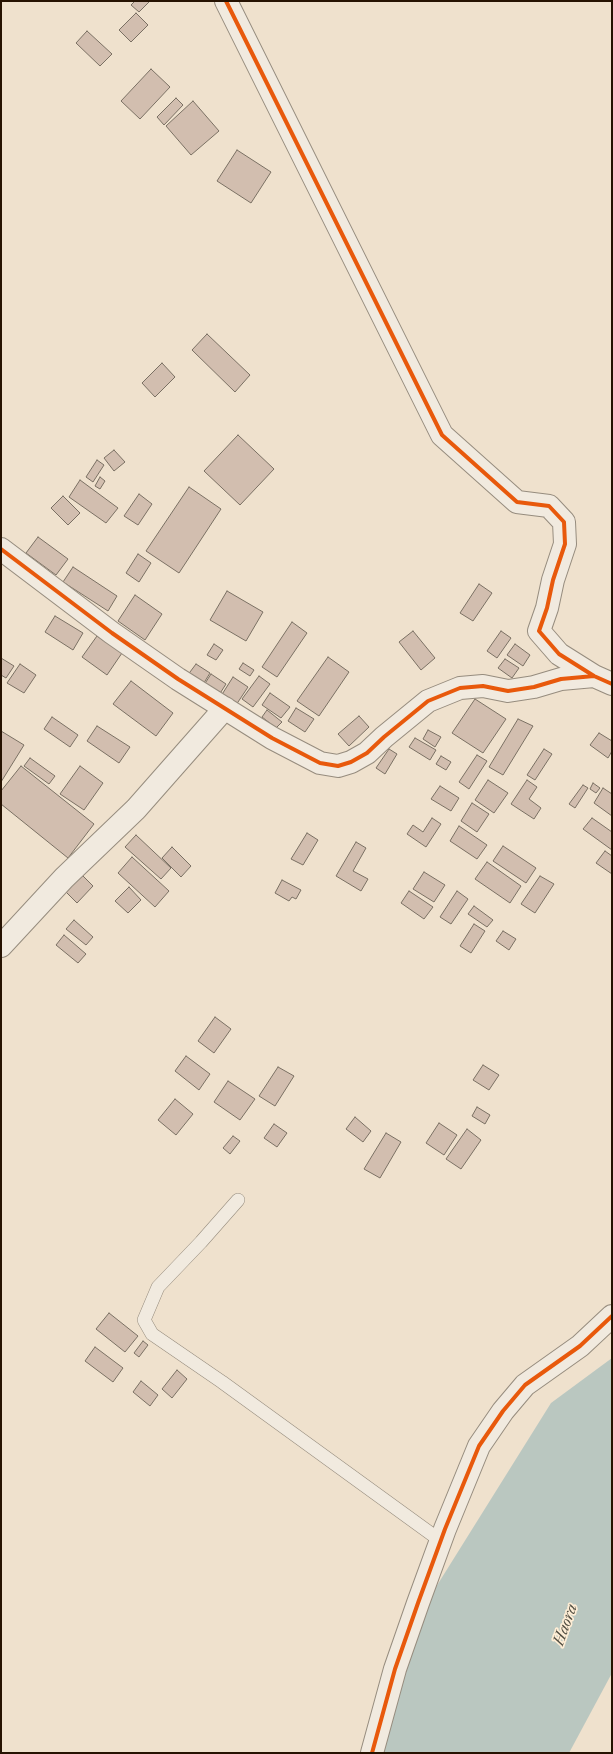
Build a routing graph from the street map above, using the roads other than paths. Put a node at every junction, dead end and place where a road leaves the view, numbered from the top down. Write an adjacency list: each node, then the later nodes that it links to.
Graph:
1 (226, 1): 3 (street)
2 (1, 549): 4 (street)
3 (603, 680): 4 (street)
4 (225, 708): 5 (street)
5 (1, 946)
6 (238, 1200): 8 (lane)
7 (612, 1316): 8 (street)
8 (441, 1541): 9 (street)
9 (372, 1753)

